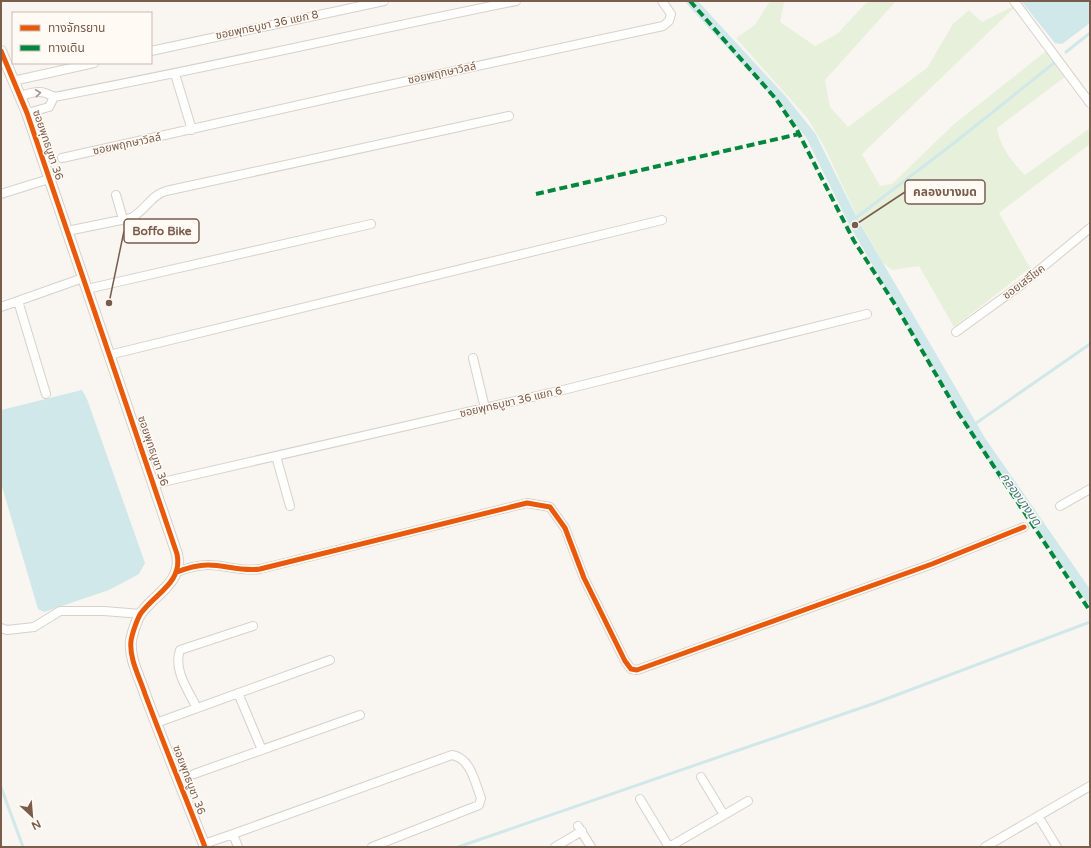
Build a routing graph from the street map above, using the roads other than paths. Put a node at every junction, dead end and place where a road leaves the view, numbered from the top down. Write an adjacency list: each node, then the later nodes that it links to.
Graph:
1 (384, 1): 5 (street, ซอยพุทธบูชา 36 แยก 8)
2 (516, 1): 8 (street)
3 (662, 1): 15 (street, ซอยพฤกษาวิลล์)
4 (1014, 1): 12 (street)
5 (152, 50)
6 (1, 51): 9 (street, ซอยพุทธบูชา 36)
7 (90, 64): 9 (street)
8 (176, 74): 11 (street); 15 (street)
9 (13, 81): 10 (street, ซอยพุทธบูชา 36)
10 (20, 96): 11 (street, one-way to 11); 13 (street, ซอยพุทธบูชา 36)
11 (54, 97): 13 (street)
12 (1090, 103)
13 (27, 113): 17 (street, ซอยพุทธบูชา 36)
14 (509, 116): 20 (street)
15 (192, 130): 16 (street, ซอยพฤกษาวิลล์)
16 (62, 158)
17 (49, 179): 18 (street); 24 (street, ซอยพุทธบูชา 36)
18 (1, 194)
19 (116, 195): 20 (street)
20 (123, 220): 24 (street)
21 (662, 220): 31 (street)
22 (372, 224): 26 (street)
23 (1090, 228): 30 (street, ซอยเสรีโชค)
24 (67, 231): 25 (street, ซอยพุทธบูชา 36)
25 (83, 278): 26 (street, ซอยพุทธบูชา 36); 27 (street)
26 (87, 289): 31 (street, ซอยพุทธบูชา 36)
27 (18, 301): 28 (street); 33 (street)
28 (1, 307)
29 (867, 314): 34 (street, ซอยพุทธบูชา 36 แยก 6)
30 (956, 332)
31 (109, 355): 36 (street, ซอยพุทธบูชา 36)
32 (473, 358): 34 (street)
33 (46, 394)
34 (486, 408): 35 (street, ซอยพุทธบูชา 36 แยก 6)
35 (276, 456): 36 (street, ซอยพุทธบูชา 36 แยก 6); 38 (street)
36 (154, 484): 41 (street, ซอยพุทธบูชา 36)
37 (1090, 489): 39 (street)
38 (290, 506)
39 (1060, 506)
40 (1024, 527): 41 (street)
41 (177, 572): 42 (street, ซอยพุทธบูชา 36)
42 (140, 614): 44 (street); 49 (street, ซอยพุทธบูชา 36)
43 (253, 626): 47 (street)
44 (1, 628)
45 (330, 660): 46 (street)
46 (238, 693): 47 (street); 50 (street)
47 (197, 708): 49 (street)
48 (360, 715): 50 (street)
49 (156, 723): 59 (street, ซอยพุทธบูชา 36)
50 (262, 750): 51 (street)
51 (194, 774)
52 (701, 777): 56 (street)
53 (1090, 786): 57 (street)
54 (640, 799): 64 (street)
55 (748, 801): 56 (street)
56 (724, 815): 64 (street)
57 (1038, 816): 65 (street); 66 (street)
58 (233, 834): 59 (street); 60 (street); 61 (street)
59 (204, 846)
60 (238, 847)
61 (372, 847)
62 (555, 847): 63 (street)
63 (591, 847)
64 (669, 847)
65 (985, 847)
66 (1057, 847)

